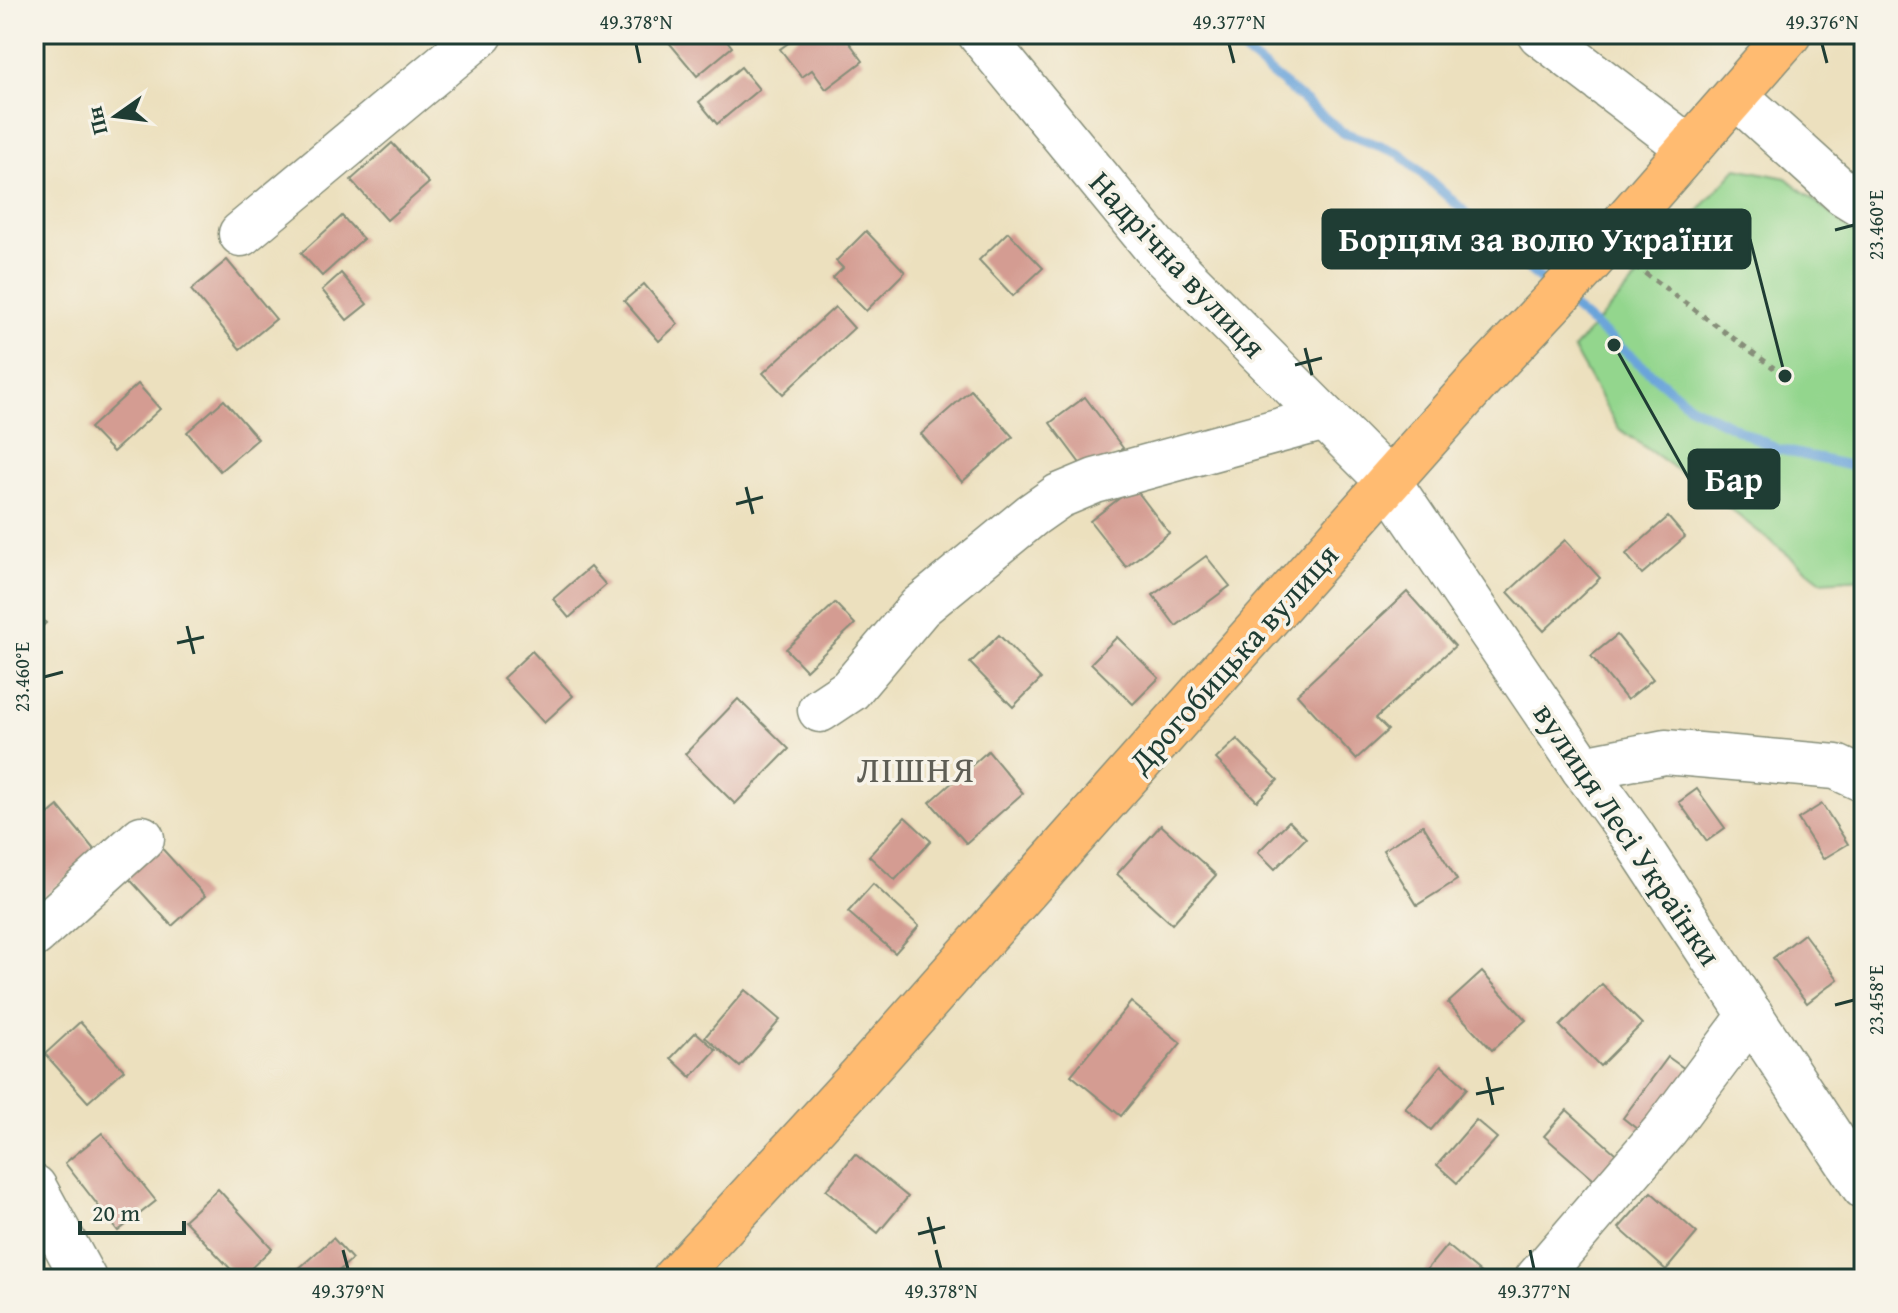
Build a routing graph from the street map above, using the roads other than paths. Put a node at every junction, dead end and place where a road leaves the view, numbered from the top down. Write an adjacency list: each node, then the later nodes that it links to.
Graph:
1 (481, 34): 8 (street)
2 (980, 34): 9 (street, Надрічна вулиця)
3 (1540, 34): 6 (street)
4 (1789, 34): 5 (main road, Дрогобицька вулиця)
5 (1736, 96): 6 (main road, Дрогобицька вулиця); 7 (street)
6 (1688, 147): 10 (main road, Дрогобицька вулиця)
7 (1864, 206)
8 (241, 234)
9 (1325, 418): 10 (street, Надрічна вулиця); 11 (street)
10 (1389, 482): 12 (street, вулиця Лесі Українки); 20 (main road, Дрогобицька вулиця)
11 (820, 710)
12 (1583, 768): 13 (street); 16 (street, вулиця Лесі Українки)
13 (1864, 780)
14 (142, 838): 15 (street)
15 (34, 935)
16 (1751, 1015): 18 (street, вулиця Лесі Українки); 21 (street)
17 (34, 1187): 19 (street)
18 (1864, 1187)
19 (84, 1279)
20 (674, 1279)
21 (1537, 1279)

